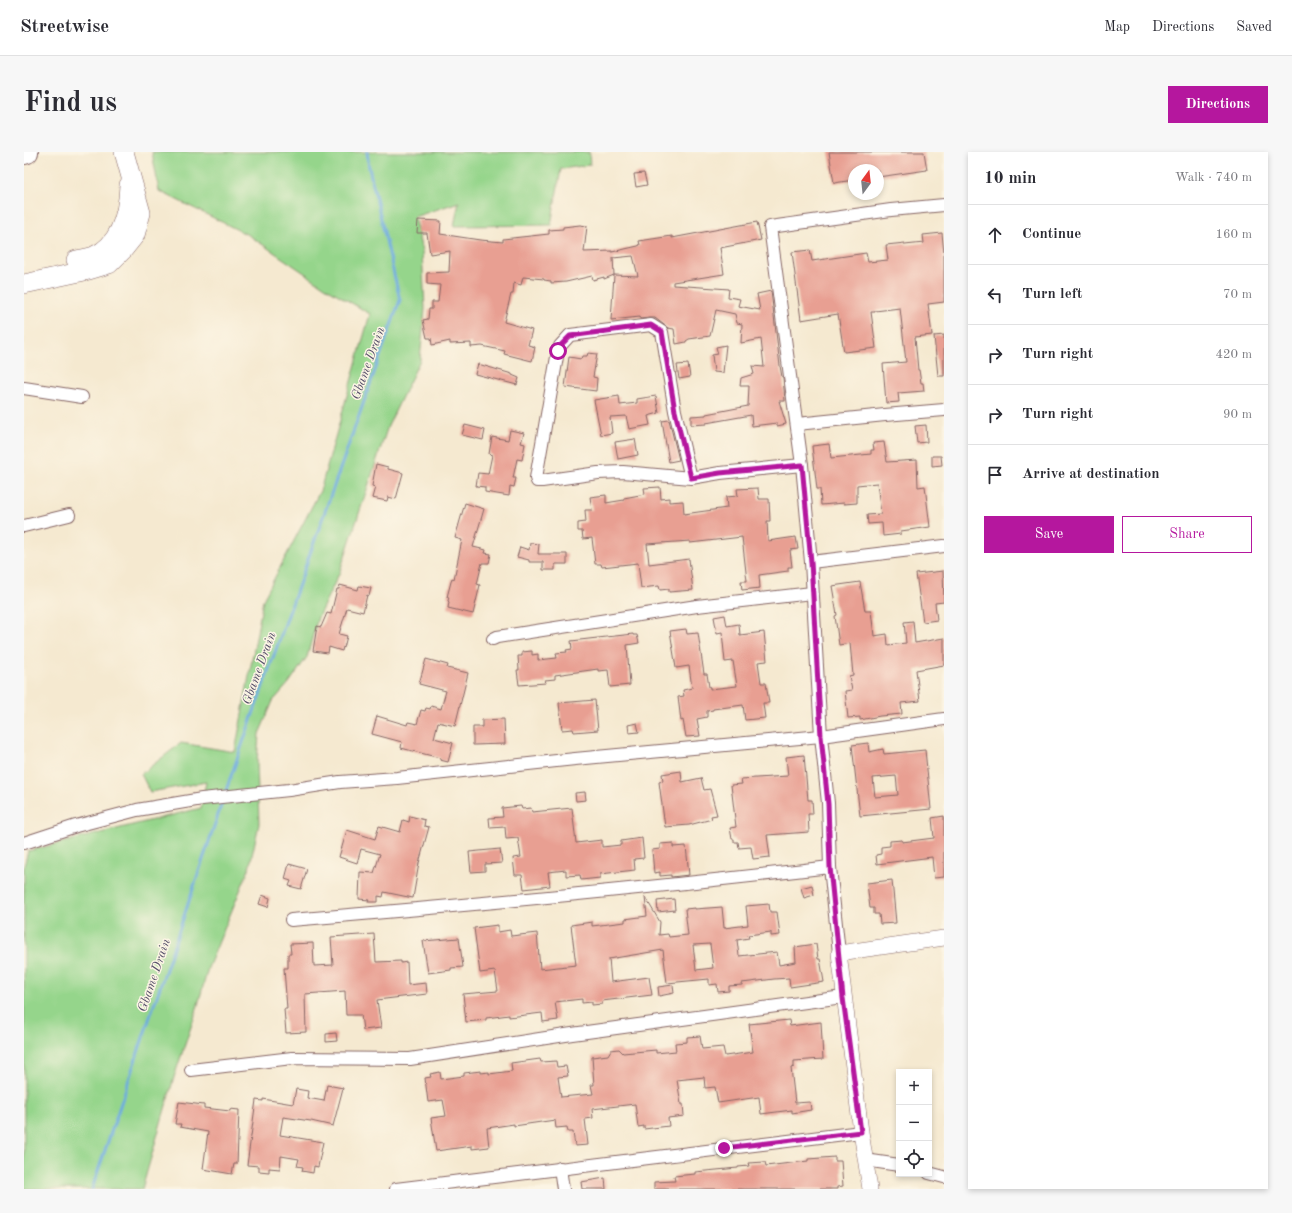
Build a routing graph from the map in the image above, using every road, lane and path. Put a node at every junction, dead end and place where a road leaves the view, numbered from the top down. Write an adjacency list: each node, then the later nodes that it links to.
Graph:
1 (27, 152): 2 (highway)
2 (24, 153)
3 (127, 161): 5 (main road); 6 (main road)
4 (944, 205): 10 (street)
5 (24, 271)
6 (24, 284)
7 (24, 388): 8 (street)
8 (82, 397)
9 (944, 410): 10 (street)
10 (797, 424): 11 (street)
11 (802, 465): 12 (street); 16 (street)
12 (691, 478): 12 (street)
13 (69, 515): 14 (street)
14 (24, 526)
15 (944, 546): 16 (street)
16 (811, 562): 17 (street)
17 (812, 592): 18 (street); 20 (street)
18 (493, 639)
19 (944, 719): 20 (street)
20 (821, 736): 21 (street); 22 (street)
21 (24, 843)
22 (830, 867): 23 (street); 25 (street)
23 (291, 920)
24 (944, 938): 25 (street)
25 (839, 953): 26 (street)
26 (843, 998): 27 (street); 28 (street)
27 (191, 1070)
28 (861, 1132): 29 (street); 31 (street)
29 (865, 1160): 30 (street); 36 (street)
30 (896, 1165)
31 (560, 1168): 34 (street); 35 (street)
32 (932, 1174): 33 (street)
33 (944, 1177)
34 (396, 1189)
35 (563, 1189)
36 (870, 1189)

